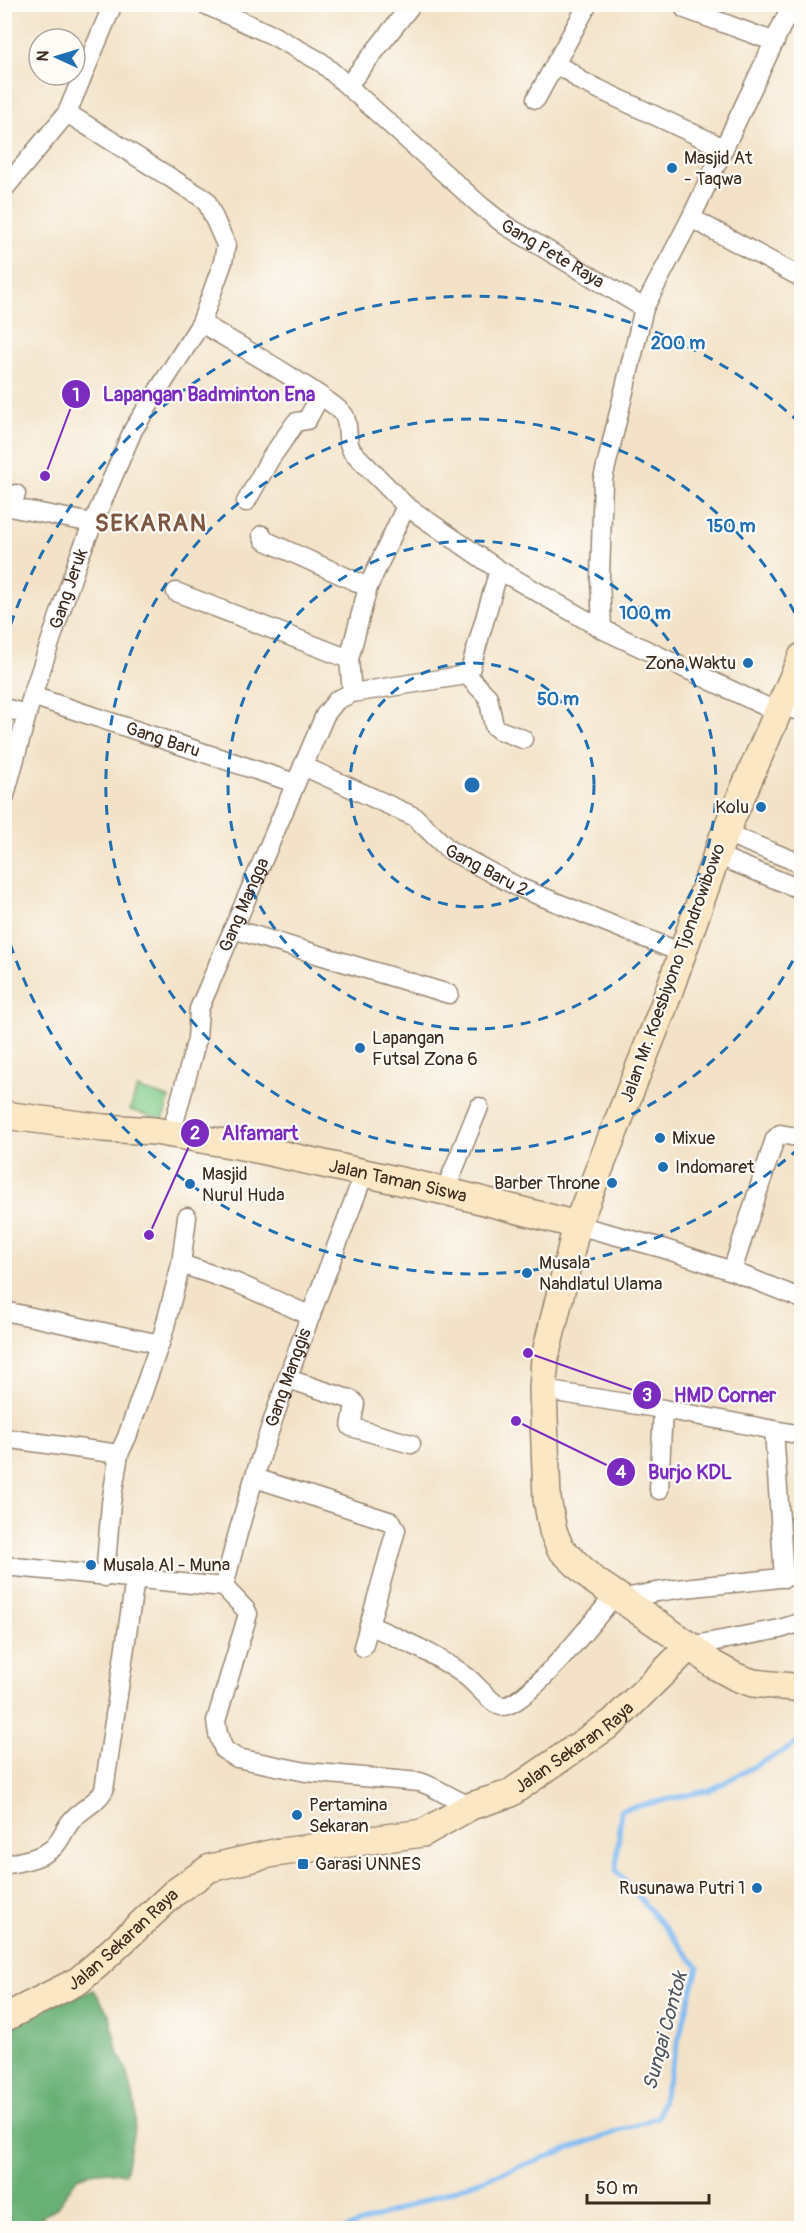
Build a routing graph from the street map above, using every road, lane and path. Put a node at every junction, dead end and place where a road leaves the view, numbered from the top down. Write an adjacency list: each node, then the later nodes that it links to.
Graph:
1 (114, 4): 11 (street)
2 (204, 4): 9 (street, Gang Pete Raya)
3 (412, 4): 9 (street)
4 (588, 4): 8 (street)
5 (792, 4): 7 (street)
6 (685, 9): 7 (street)
7 (775, 42): 12 (street)
8 (556, 65): 10 (street); 12 (street)
9 (349, 84): 16 (street, Gang Pete Raya)
10 (536, 99)
11 (67, 113): 13 (street); 17 (street, Gang Jeruk)
12 (723, 148): 14 (street)
13 (6, 185)
14 (691, 218): 15 (street); 16 (street)
15 (801, 278)
16 (644, 308): 27 (street)
17 (201, 323): 18 (street); 22 (street, Gang Jeruk)
18 (320, 396): 20 (street); 21 (street)
19 (11, 499): 22 (street)
20 (246, 502)
21 (406, 506): 24 (street); 25 (street)
22 (93, 523): 32 (street, Gang Jeruk)
23 (262, 536): 25 (street)
24 (500, 570): 27 (street); 30 (street)
25 (368, 587): 29 (street)
26 (176, 592): 29 (street)
27 (602, 629): 34 (street)
28 (801, 657): 34 (main road, Jalan Mr. Koesbiyono Tjondrowibowo)
29 (349, 659): 31 (street)
30 (466, 674): 31 (street, Gang Mangga); 35 (street)
31 (352, 693): 36 (street, Gang Mangga)
32 (29, 705): 33 (street, Gang Baru); 37 (street, Gang Baru); 38 (street, Gang Jeruk)
33 (4, 708)
34 (786, 710): 39 (main road, Jalan Mr. Koesbiyono Tjondrowibowo)
35 (523, 739)
36 (303, 766): 37 (street, Gang Mangga); 43 (street, Gang Baru 2)
37 (295, 783): 42 (street, Gang Mangga)
38 (4, 799)
39 (721, 844): 40 (street); 41 (street); 43 (main road, Jalan Mr. Koesbiyono Tjondrowibowo)
40 (801, 864)
41 (801, 890)
42 (233, 929): 44 (street); 47 (street, Gang Mangga)
43 (682, 953): 52 (main road, Jalan Mr. Koesbiyono Tjondrowibowo)
44 (449, 994)
45 (479, 1107): 50 (street)
46 (4, 1115): 47 (main road, Jalan Taman Siswa)
47 (171, 1134): 49 (main road, Jalan Taman Siswa)
48 (801, 1138): 54 (street)
49 (364, 1174): 50 (main road, Jalan Taman Siswa); 57 (street, Gang Manggis)
50 (445, 1191): 52 (main road, Jalan Taman Siswa)
51 (188, 1217): 53 (street)
52 (577, 1225): 54 (street); 60 (main road)
53 (181, 1264): 57 (street); 58 (street)
54 (732, 1271): 55 (street)
55 (801, 1299)
56 (4, 1311): 58 (street)
57 (311, 1316): 59 (street, Gang Manggis)
58 (160, 1344): 66 (street)
59 (288, 1379): 65 (street); 67 (street, Gang Manggis)
60 (543, 1390): 61 (street); 74 (main road)
61 (663, 1409): 62 (street); 68 (street)
62 (774, 1430): 63 (street); 70 (street)
63 (801, 1435)
64 (4, 1438): 66 (street)
65 (411, 1444)
66 (119, 1454): 71 (street)
67 (255, 1478): 73 (street, Gang Manggis); 76 (street)
68 (659, 1490)
69 (4, 1566): 71 (street)
70 (793, 1576): 74 (street)
71 (105, 1577): 72 (street)
72 (135, 1579): 73 (street); 81 (street)
73 (224, 1587): 80 (street)
74 (619, 1597): 76 (street); 77 (main road)
75 (801, 1622): 77 (street)
76 (369, 1625): 78 (street)
77 (690, 1646): 79 (main road); 80 (main road, Jalan Sekaran Raya)
78 (363, 1647)
79 (801, 1688)
80 (471, 1806): 82 (main road, Jalan Sekaran Raya)
81 (4, 1865)
82 (4, 2018)

